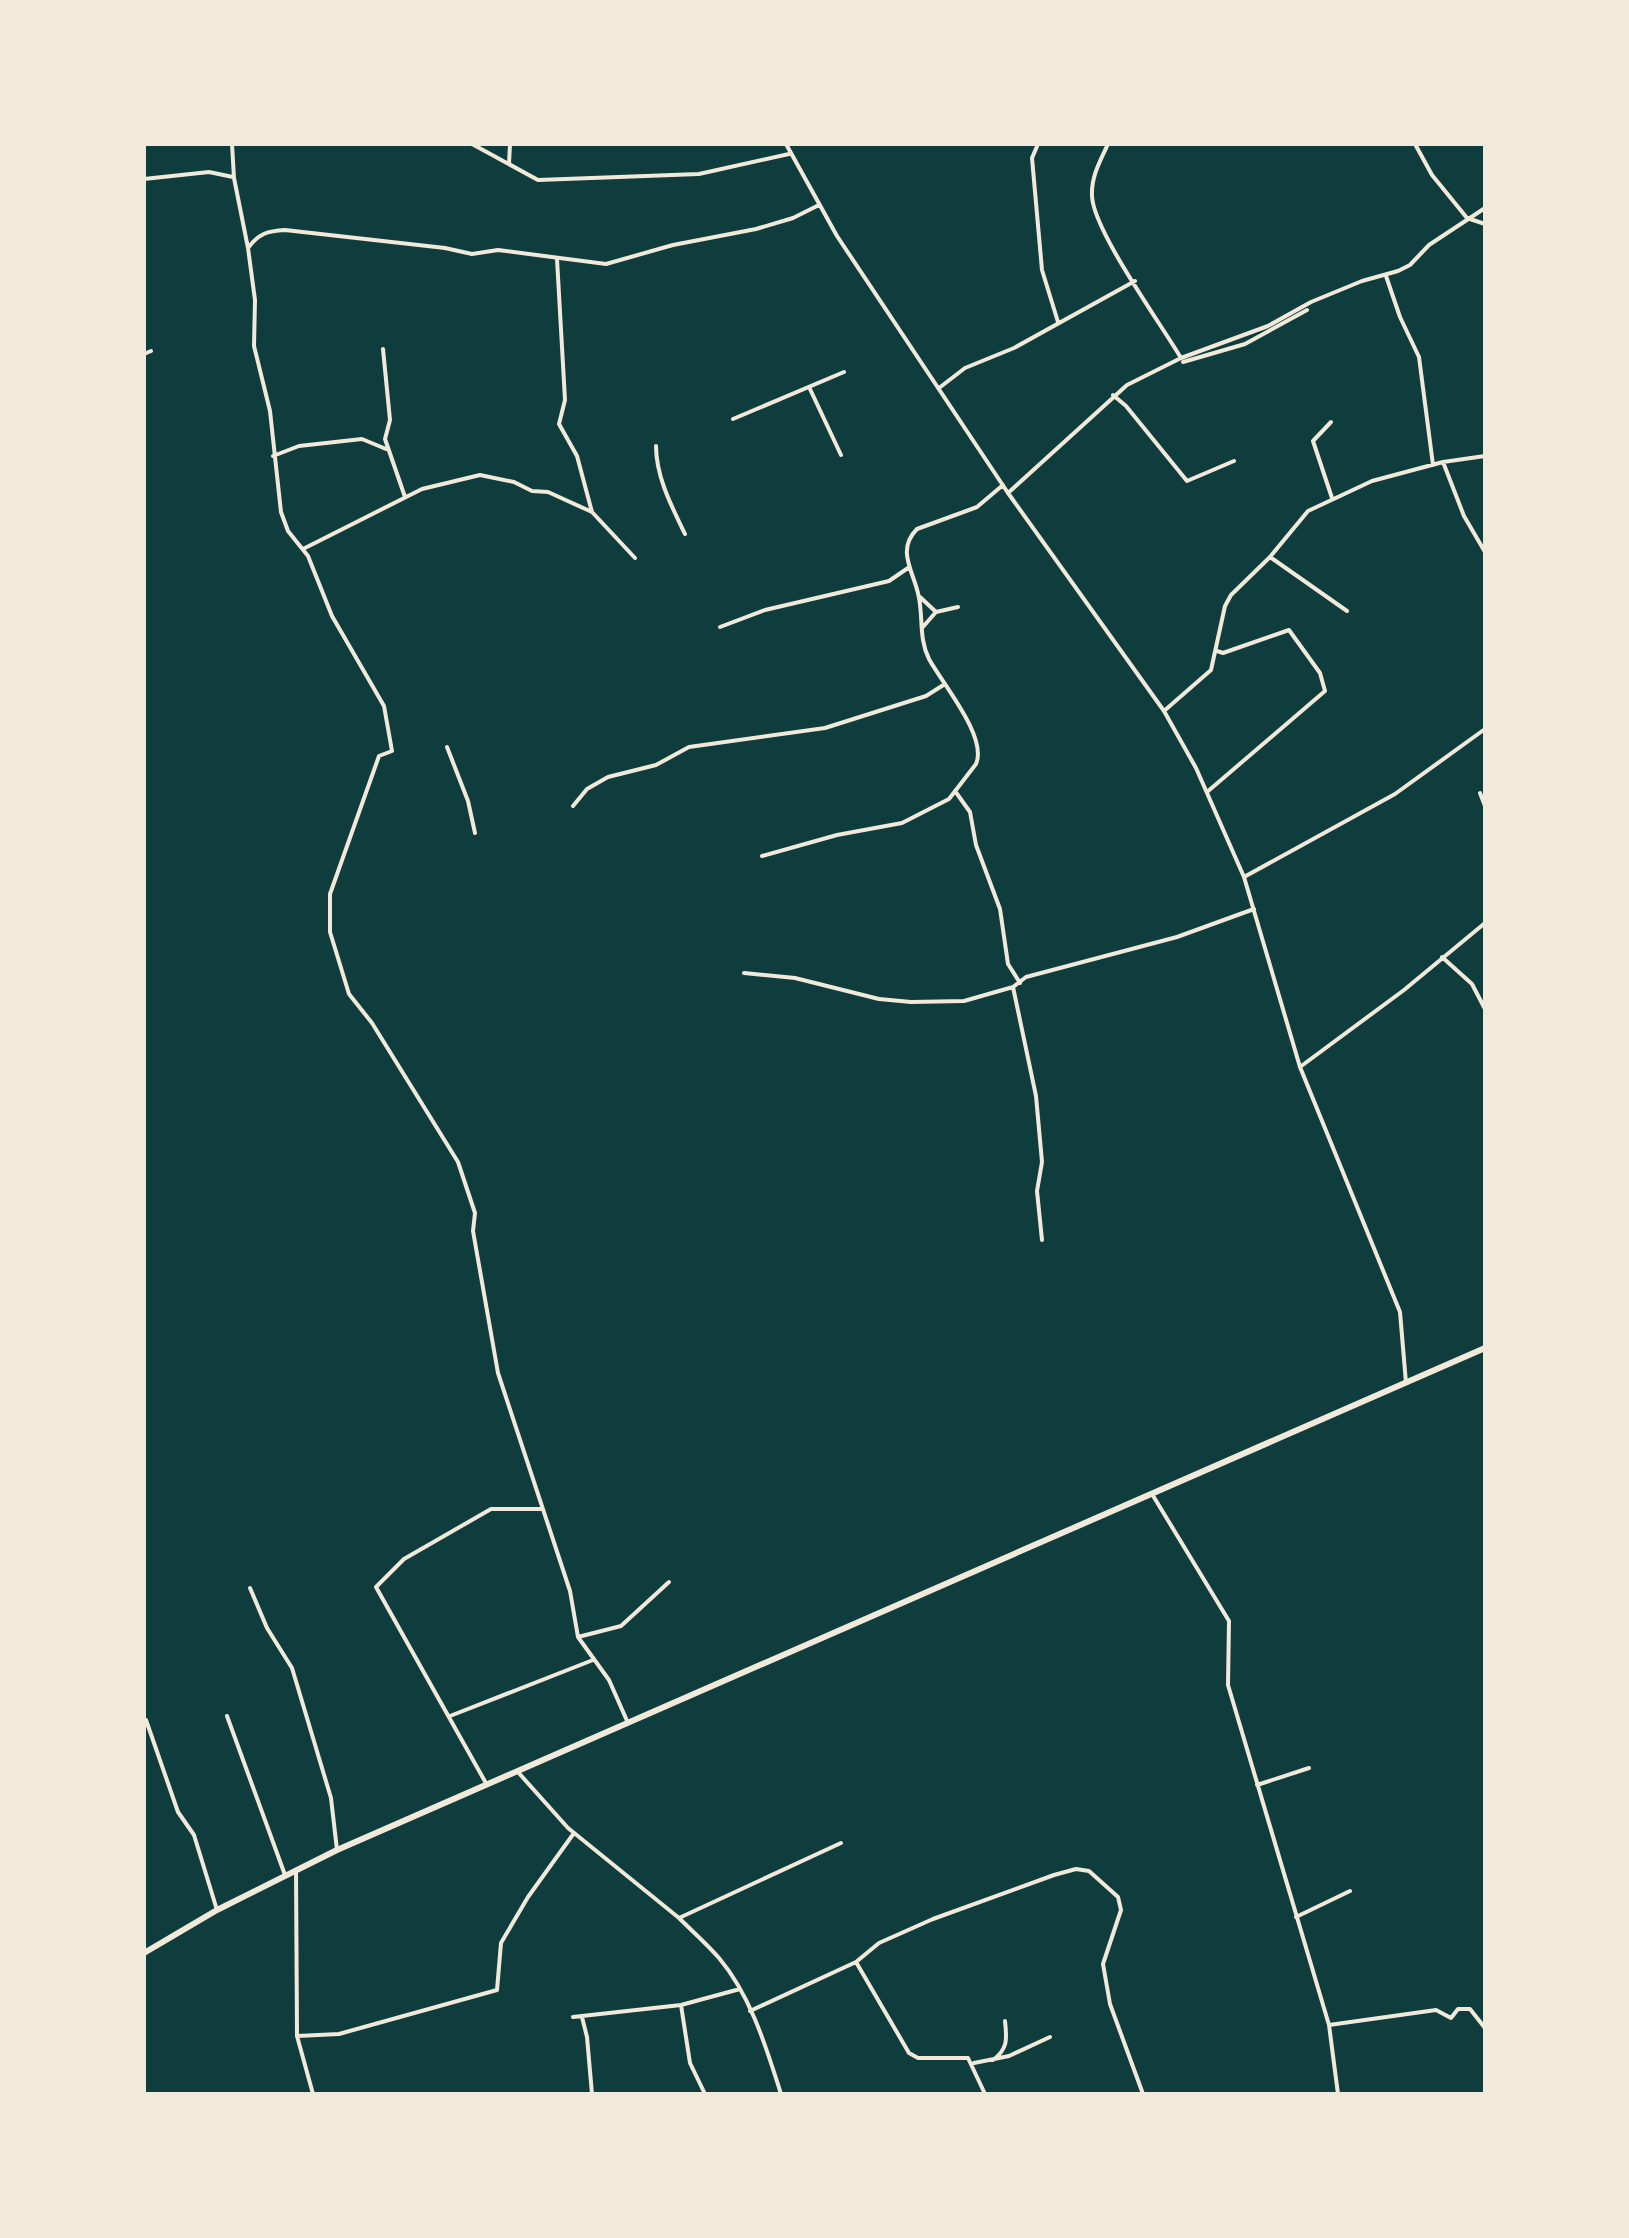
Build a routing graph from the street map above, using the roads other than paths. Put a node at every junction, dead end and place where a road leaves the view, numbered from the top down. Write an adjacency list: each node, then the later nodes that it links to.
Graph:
1 (232, 144): 10 (street)
2 (472, 144): 9 (street)
3 (510, 144): 9 (street)
4 (786, 144): 8 (street)
5 (1038, 144): 21 (street)
6 (1108, 144): 19 (street)
7 (1415, 144): 14 (street)
8 (789, 154): 9 (street); 12 (street)
9 (509, 164)
10 (234, 178): 11 (street); 16 (street)
11 (144, 179)
12 (819, 205): 17 (street); 27 (street)
13 (1485, 208): 14 (street)
14 (1467, 218): 15 (street); 18 (street)
15 (1485, 224)
16 (248, 248): 17 (street); 35 (street)
17 (557, 259): 44 (street)
18 (1386, 276): 25 (street); 39 (street)
19 (1135, 281): 21 (street); 25 (street)
20 (1307, 310): 25 (street)
21 (1058, 322): 27 (street)
22 (383, 349): 33 (street)
23 (151, 351): 24 (street)
24 (144, 354)
25 (1182, 360): 29 (street)
26 (844, 372): 28 (street)
27 (939, 388): 40 (street)
28 (810, 389): 30 (street); 34 (street)
29 (1113, 395): 37 (street); 41 (street)
30 (733, 419)
31 (1331, 422): 43 (street)
32 (656, 446): 45 (street)
33 (387, 449): 35 (street); 42 (street)
34 (841, 455)
35 (273, 456): 46 (street)
36 (1485, 456): 38 (street)
37 (1234, 461)
38 (1443, 462): 39 (street); 47 (street)
39 (1433, 465): 43 (street)
40 (1003, 485): 41 (street); 50 (street)
41 (1008, 493): 59 (street)
42 (405, 497): 44 (street); 46 (street)
43 (1332, 498): 48 (street)
44 (592, 512): 49 (street)
45 (685, 534)
46 (303, 549): 82 (street)
47 (1485, 552)
48 (1270, 557): 53 (street); 57 (street)
49 (635, 558)
50 (908, 568): 51 (street); 55 (street)
51 (919, 596): 54 (street); 56 (street)
52 (958, 607): 54 (street)
53 (1347, 611)
54 (936, 612): 56 (street)
55 (720, 627)
56 (922, 628): 58 (street)
57 (1217, 651): 59 (street); 63 (street)
58 (945, 684): 62 (street); 65 (street)
59 (1164, 711): 63 (street)
60 (1485, 729): 69 (street)
61 (447, 747): 67 (street)
62 (955, 791): 68 (street); 74 (street)
63 (1207, 792): 69 (street)
64 (1480, 793): 66 (street)
65 (573, 806)
66 (1485, 806)
67 (475, 833)
68 (762, 856)
69 (1244, 877): 70 (street)
70 (1254, 909): 74 (street); 77 (street)
71 (1485, 923): 72 (street)
72 (1442, 957): 76 (street); 77 (street)
73 (744, 973): 75 (street)
74 (1020, 983): 75 (street)
75 (1013, 987): 78 (street)
76 (1485, 1009)
77 (1300, 1067): 80 (street)
78 (1042, 1240)
79 (1485, 1348): 80 (main road)
80 (1406, 1383): 81 (main road)
81 (1152, 1493): 90 (main road); 94 (street)
82 (543, 1509): 85 (street); 88 (street)
83 (669, 1582): 85 (street)
84 (250, 1588): 97 (street)
85 (578, 1637): 86 (street)
86 (594, 1660): 88 (street); 90 (street)
87 (227, 1716): 99 (street)
88 (450, 1716): 93 (street)
89 (146, 1720): 101 (street)
90 (628, 1723): 92 (main road)
91 (1309, 1768): 94 (street)
92 (517, 1771): 93 (main road); 95 (street)
93 (487, 1785): 97 (main road)
94 (1257, 1785): 102 (street)
95 (574, 1833): 103 (street); 114 (street)
96 (841, 1843): 103 (street)
97 (337, 1850): 98 (main road)
98 (296, 1870): 99 (main road); 114 (street)
99 (285, 1875): 101 (main road)
100 (1350, 1891): 102 (street)
101 (217, 1910): 104 (main road)
102 (1296, 1917): 112 (street)
103 (679, 1918): 106 (street)
104 (144, 1953)
105 (856, 1962): 108 (street); 117 (street); 123 (street)
106 (740, 1989): 107 (street); 108 (street)
107 (681, 2005): 110 (street); 118 (street)
108 (750, 2011): 121 (street)
109 (573, 2017): 110 (street)
110 (582, 2017): 120 (street)
111 (1005, 2021): 116 (street)
112 (1329, 2025): 113 (street); 124 (street)
113 (1485, 2028)
114 (297, 2036): 119 (street)
115 (1050, 2037): 116 (street)
116 (991, 2061): 117 (street)
117 (974, 2063): 122 (street)
118 (704, 2092)
119 (313, 2094)
120 (592, 2094)
121 (781, 2094)
122 (985, 2094)
123 (1143, 2094)
124 (1338, 2094)

